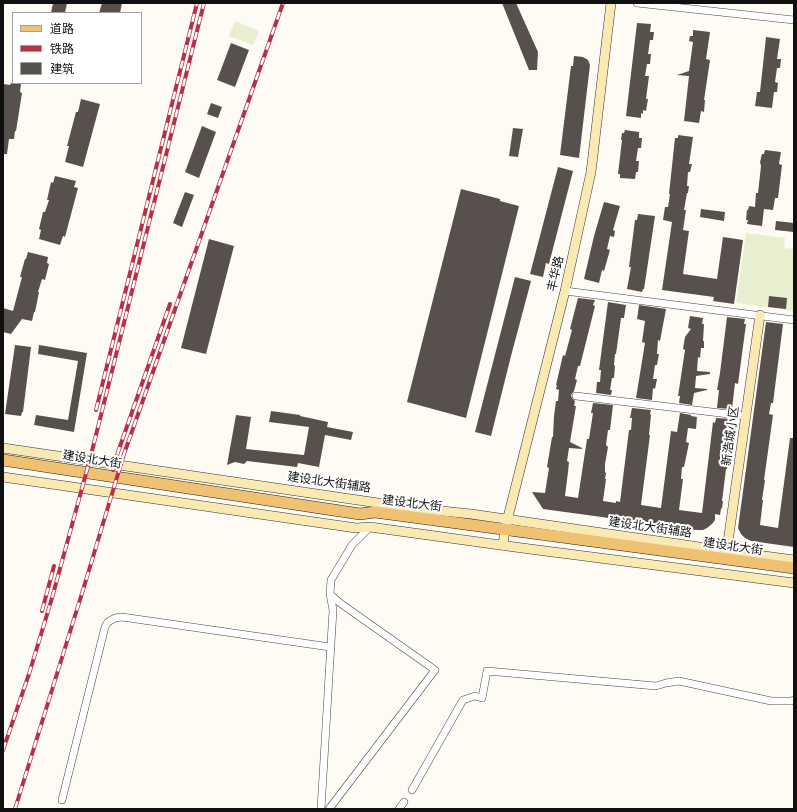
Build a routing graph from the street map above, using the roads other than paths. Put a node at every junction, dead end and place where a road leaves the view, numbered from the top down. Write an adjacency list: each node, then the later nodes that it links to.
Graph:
1 (611, 3): 4 (street, 丰华路)
2 (637, 3): 3 (street)
3 (794, 20)
4 (564, 291): 5 (street); 13 (street, 丰华路)
5 (760, 315): 6 (street); 8 (street, 新浩城小区)
6 (794, 320)
7 (576, 396): 8 (street)
8 (746, 416): 14 (street, 新浩城小区)
9 (3, 448): 13 (street, 建设北大街辅路)
10 (3, 460): 13 (main road, 建设北大街)
11 (3, 477): 12 (street, 建设北大街辅路)
12 (370, 527): 13 (street, 建设北大街辅路); 19 (street)
13 (505, 533): 14 (main road, 建设北大街); 17 (main road); 18 (street, 建设北大街辅路)
14 (726, 556): 15 (street); 16 (main road, 建设北大街)
15 (794, 560)
16 (794, 568)
17 (794, 576)
18 (794, 583)
19 (330, 594): 20 (street); 26 (street)
20 (330, 647): 23 (street); 25 (street)
21 (794, 700): 22 (street)
22 (412, 790)
23 (62, 800)
24 (404, 802): 27 (street)
25 (321, 809)
26 (329, 809)
27 (399, 809)

